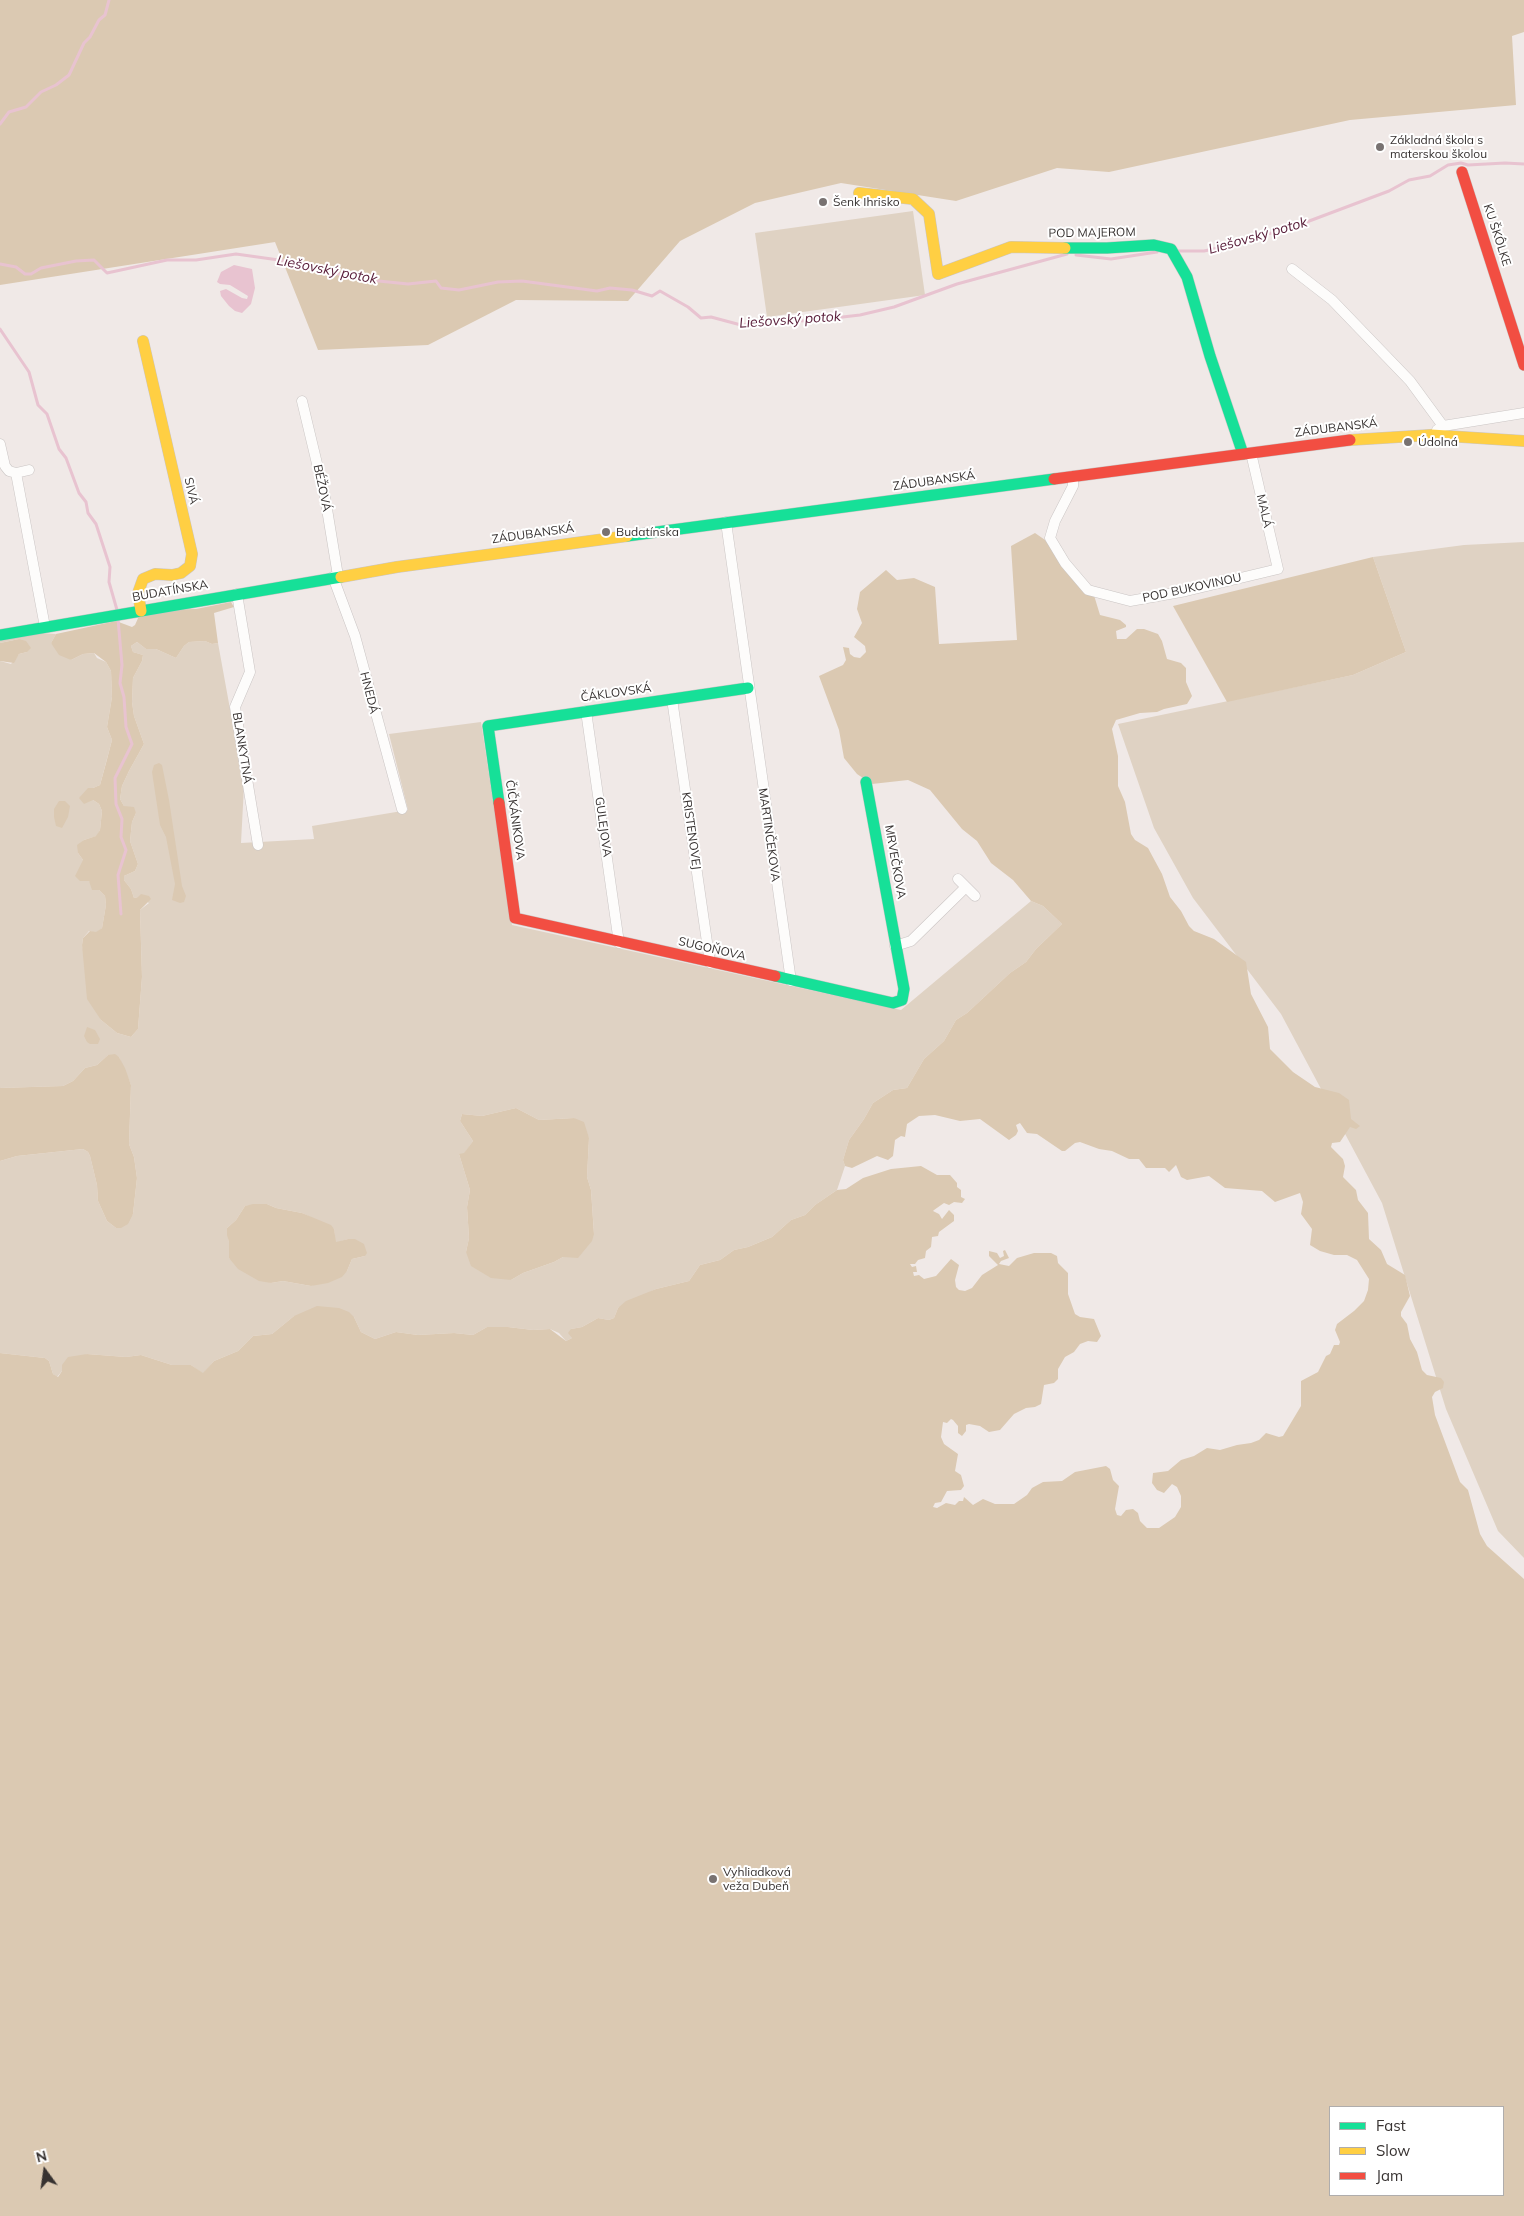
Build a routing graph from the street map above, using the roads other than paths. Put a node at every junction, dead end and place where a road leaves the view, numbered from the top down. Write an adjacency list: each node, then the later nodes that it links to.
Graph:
1 (1462, 172): 5 (street, KU ŠKÔLKE)
2 (859, 194): 12 (street, POD MAJEROM)
3 (1292, 269): 8 (street)
4 (143, 341): 20 (street, SIVÁ)
5 (1524, 365)
6 (302, 401): 18 (street, BÉŽOVÁ)
7 (1524, 413): 8 (street)
8 (1442, 426): 9 (street)
9 (1431, 435): 10 (street, ZÁDUBANSKÁ); 12 (street, ZÁDUBANSKÁ)
10 (1524, 441)
11 (0, 444): 14 (street)
12 (1247, 454): 15 (street, ZÁDUBANSKÁ); 17 (street, MALÁ)
13 (29, 470): 14 (street)
14 (16, 473): 21 (street)
15 (1073, 476): 16 (street, ZÁDUBANSKÁ); 17 (street, POD BUKOVINOU)
16 (726, 522): 18 (street, ZÁDUBANSKÁ); 23 (street, MARTINČEKOVA)
17 (1278, 569)
18 (339, 576): 19 (street, BUDATÍNSKA); 28 (street, HNEDÁ)
19 (237, 594): 20 (street, BUDATÍNSKA); 29 (street, BLANKYTNÁ)
20 (141, 611): 21 (street, BUDATÍNSKA)
21 (45, 627): 22 (street, BUDATÍNSKA)
22 (0, 635)
23 (748, 688): 24 (street, ČÁKLOVSKÁ); 37 (street, MARTINČEKOVA)
24 (672, 698): 25 (street, ČÁKLOVSKÁ); 36 (street, KRISTENOVEJ)
25 (586, 711): 26 (street, ČÁKLOVSKÁ); 34 (street, GULEJOVA)
26 (488, 726): 33 (street, ČIČKÁNIKOVA)
27 (866, 782): 35 (street, MRVEČKOVA)
28 (402, 810)
29 (258, 845)
30 (958, 879): 31 (street)
31 (966, 887): 32 (street); 35 (street)
32 (974, 896)
33 (515, 918): 34 (street, SUGOŇOVA)
34 (619, 943): 36 (street, SUGOŇOVA)
35 (896, 946): 38 (street, MRVEČKOVA)
36 (710, 963): 37 (street, SUGOŇOVA)
37 (791, 981): 38 (street, SUGOŇOVA)
38 (902, 1000)

